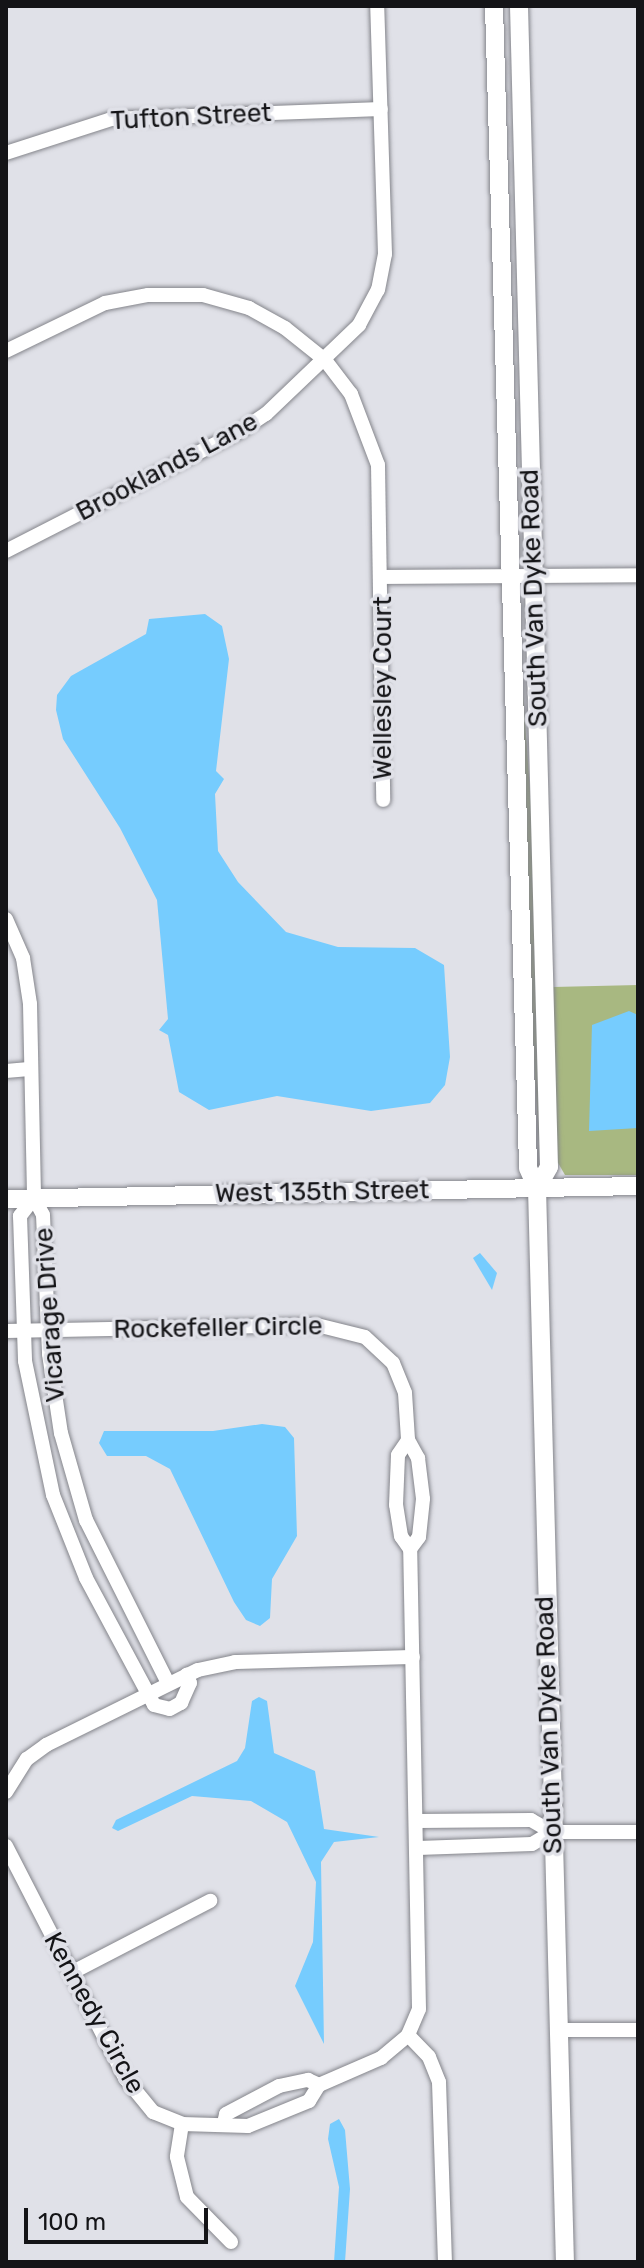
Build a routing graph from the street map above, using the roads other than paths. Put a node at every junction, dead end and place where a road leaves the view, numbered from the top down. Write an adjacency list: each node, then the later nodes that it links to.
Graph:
1 (377, 6): 4 (street, Brooklands Lane)
2 (494, 6): 11 (street, South Van Dyke Road)
3 (519, 6): 12 (street, South Van Dyke Road)
4 (381, 109): 5 (street, Tufton Street); 7 (street, Brooklands Lane)
5 (6, 153)
6 (6, 351): 7 (street, Wellesley Court)
7 (325, 360): 8 (street, Brooklands Lane); 10 (street, Wellesley Court)
8 (6, 551)
9 (638, 575): 12 (street)
10 (383, 577): 11 (street); 13 (street, Wellesley Court)
11 (511, 577): 12 (street); 18 (street, South Van Dyke Road)
12 (534, 577): 18 (street, South Van Dyke Road)
13 (383, 800)
14 (6, 919): 15 (street, Vicarage Drive)
15 (29, 1069): 16 (street); 19 (street, Vicarage Drive)
16 (6, 1071)
17 (638, 1186): 18 (street, West 135th Street)
18 (537, 1188): 19 (street, West 135th Street); 38 (street, South Van Dyke Road)
19 (34, 1198): 20 (street, West 135th Street); 22 (street, Vicarage Drive); 23 (street, Vicarage Drive)
20 (6, 1199)
21 (6, 1331): 22 (street, Rockefeller Circle)
22 (23, 1331): 23 (street, Rockefeller Circle); 25 (street, Vicarage Drive)
23 (47, 1331): 24 (street, Vicarage Drive); 26 (street, Rockefeller Circle)
24 (61, 1433): 25 (street, Vicarage Drive); 27 (street, Vicarage Drive)
25 (38, 1439): 28 (street, Vicarage Drive)
26 (408, 1440): 29 (street, Rockefeller Circle); 29 (street, Rockefeller Circle)
27 (86, 1520): 28 (street); 30 (street, Vicarage Drive)
28 (65, 1528): 31 (street, Vicarage Drive)
29 (410, 1549): 32 (street, Rockefeller Circle)
30 (116, 1584): 31 (street); 34 (street, Vicarage Drive)
31 (96, 1596): 35 (street, Vicarage Drive)
32 (413, 1657): 33 (street); 37 (street, Rockefeller Circle)
33 (187, 1675): 34 (street); 35 (street)
34 (168, 1683): 35 (street)
35 (146, 1694): 36 (street)
36 (7, 1787)
37 (418, 1821): 38 (street); 41 (street)
38 (552, 1832): 39 (street); 41 (street); 44 (street, South Van Dyke Road)
39 (638, 1832)
40 (6, 1846): 43 (street, Kennedy Circle)
41 (418, 1848): 46 (street)
42 (210, 1901): 43 (street)
43 (71, 1973): 49 (street, Kennedy Circle)
44 (558, 2030): 45 (street); 52 (street, South Van Dyke Road)
45 (638, 2030)
46 (408, 2035): 47 (street, Kennedy Circle); 51 (street)
47 (319, 2085): 48 (street, Kennedy Circle); 48 (street, Kennedy Circle)
48 (224, 2123): 49 (street, Kennedy Circle)
49 (182, 2124): 50 (street)
50 (231, 2242)
51 (445, 2262)
52 (565, 2262)

